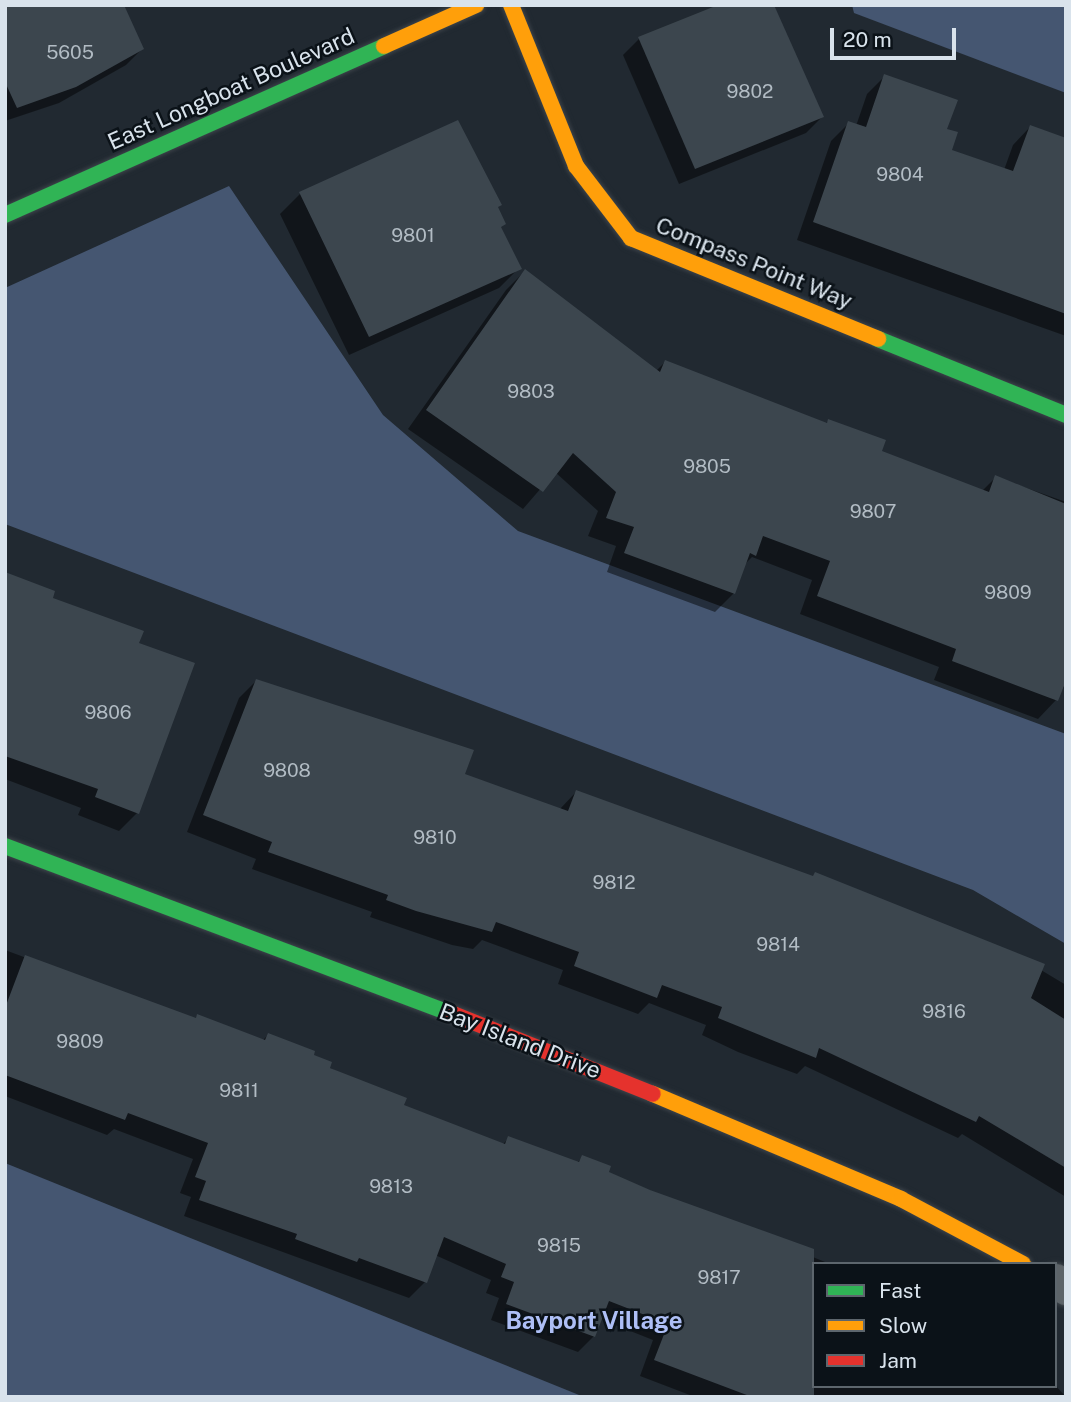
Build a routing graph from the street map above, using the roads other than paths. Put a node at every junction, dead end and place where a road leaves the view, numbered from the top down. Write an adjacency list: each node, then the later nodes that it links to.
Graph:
1 (476, 5): 3 (street, East Longboat Boulevard)
2 (511, 5): 4 (street, Compass Point Way)
3 (5, 215)
4 (1066, 415)
5 (5, 846): 6 (street, Bay Island Drive)
6 (1019, 1262)

